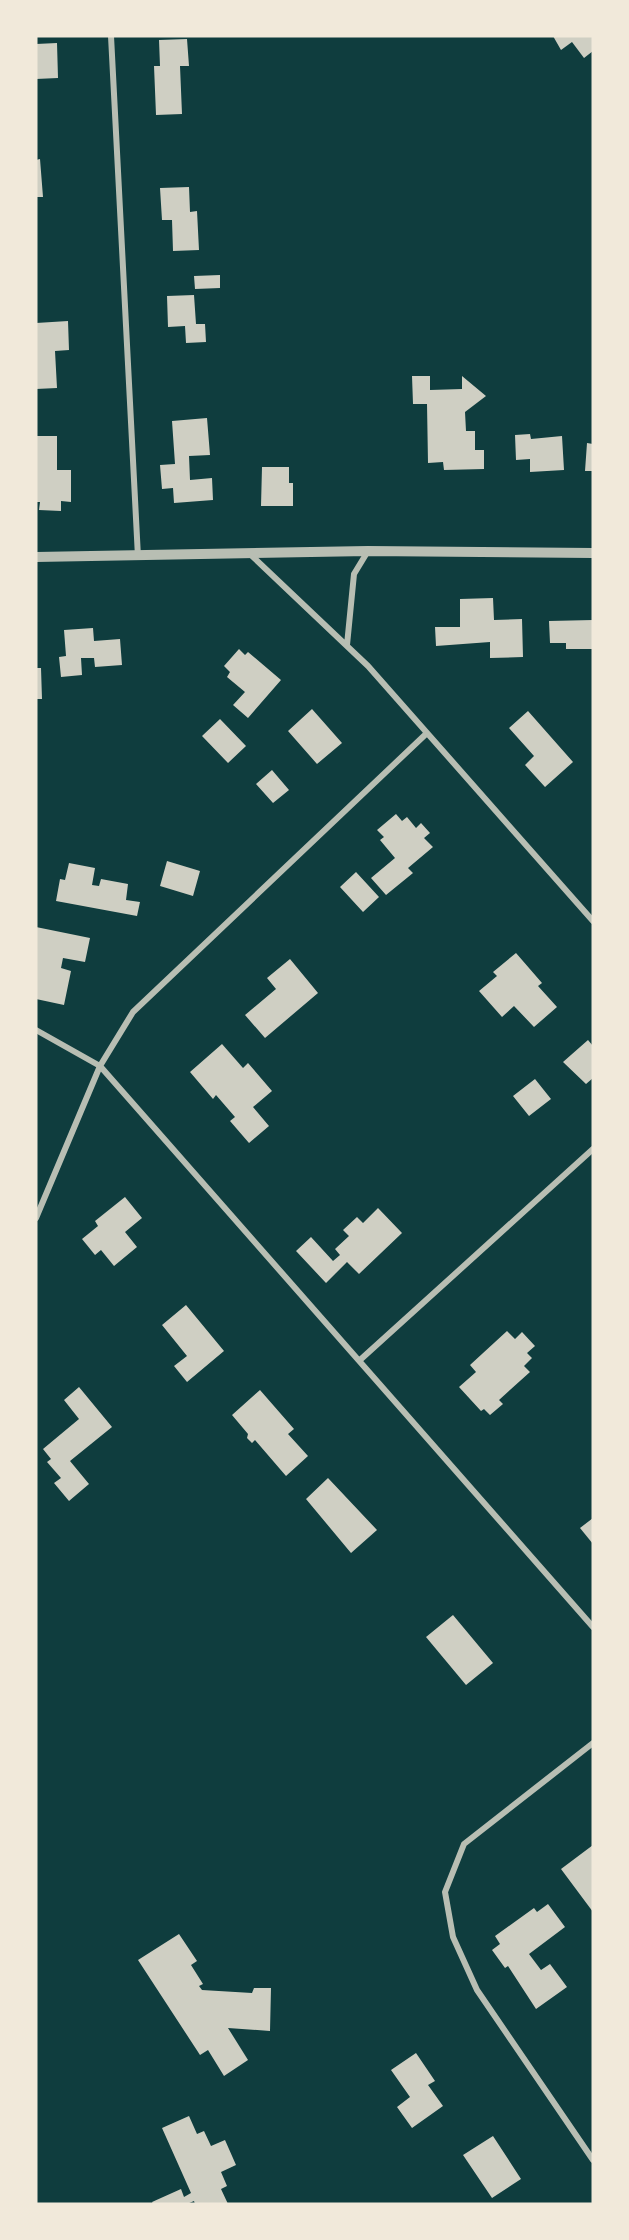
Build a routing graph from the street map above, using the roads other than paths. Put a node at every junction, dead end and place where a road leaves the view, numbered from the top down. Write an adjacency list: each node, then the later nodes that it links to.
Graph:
1 (111, 36): 6 (street)
2 (368, 552): 3 (street); 4 (street); 7 (street)
3 (593, 553)
4 (250, 554): 6 (street); 7 (street)
5 (36, 557): 6 (street)
6 (138, 557)
7 (347, 645): 8 (street)
8 (427, 733): 9 (street); 11 (street)
9 (593, 921)
10 (36, 1030): 11 (street)
11 (100, 1066): 13 (street); 14 (street)
12 (593, 1149): 14 (street)
13 (36, 1218)
14 (360, 1360): 15 (street)
15 (593, 1627)
16 (593, 1743): 17 (street)
17 (593, 2160)

